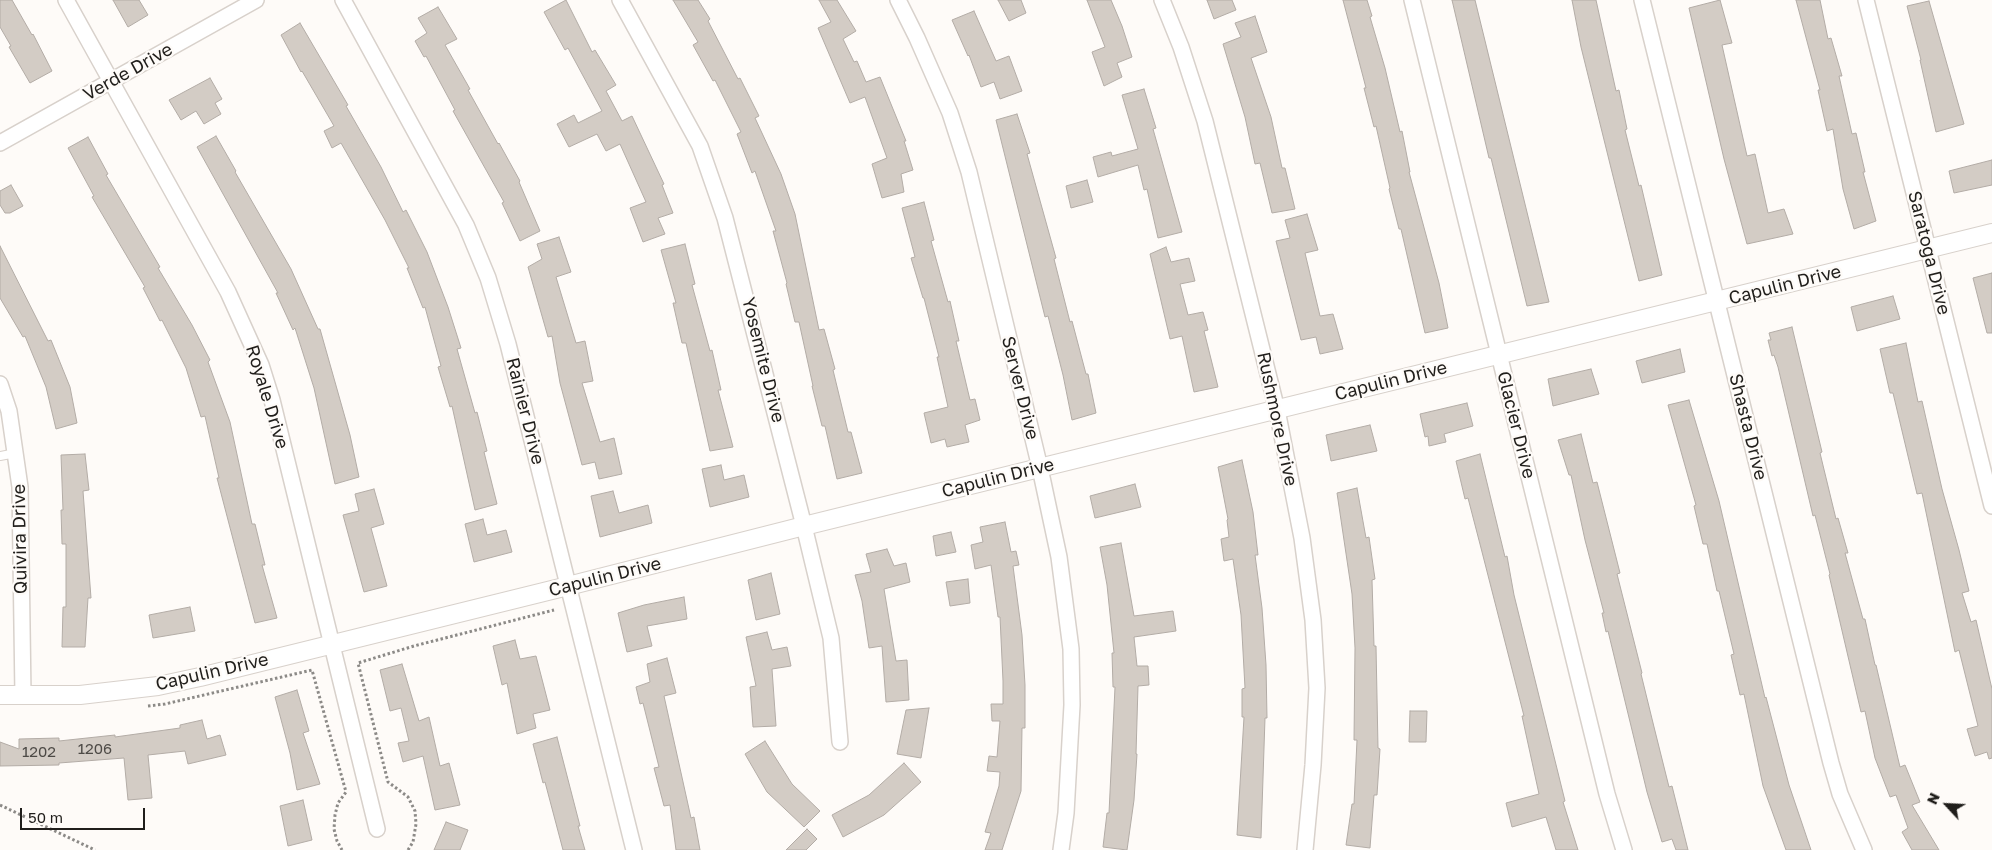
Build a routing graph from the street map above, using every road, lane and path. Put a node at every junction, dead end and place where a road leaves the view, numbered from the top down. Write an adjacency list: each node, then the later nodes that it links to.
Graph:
1 (66, 0): 10 (street, Royale Drive)
2 (256, 0): 10 (street, Verde Drive)
3 (343, 0): 23 (street, Rainier Drive)
4 (620, 0): 22 (street, Yosemite Drive)
5 (898, 0): 20 (street, Server Drive)
6 (1162, 0): 17 (street, Rushmore Drive)
7 (1412, 0): 15 (street, Glacier Drive)
8 (1642, 0): 14 (street, Shasta Drive)
9 (1866, 0): 13 (street, Saratoga Drive)
10 (111, 82): 11 (street, Verde Drive); 25 (street, Royale Drive)
11 (0, 144)
12 (1992, 233): 13 (street, Capulin Drive)
13 (1928, 250): 14 (street, Capulin Drive); 21 (street, Saratoga Drive)
14 (1717, 302): 15 (street, Capulin Drive); 39 (street, Shasta Drive)
15 (1499, 354): 17 (street, Capulin Drive); 38 (street, Glacier Drive)
16 (0, 384): 18 (street, Quivira Drive)
17 (1277, 410): 20 (street, Capulin Drive); 37 (street, Rushmore Drive)
18 (16, 453): 19 (lane); 27 (street, Quivira Drive)
19 (0, 456)
20 (1040, 468): 22 (street, Capulin Drive); 36 (street, Server Drive)
21 (1992, 506)
22 (804, 526): 23 (street, Capulin Drive); 29 (street, Yosemite Drive)
23 (568, 586): 25 (street, Capulin Drive); 35 (street, Rainier Drive)
24 (554, 610): 34 (path)
25 (330, 644): 27 (street, Capulin Drive); 31 (street, Royale Drive)
26 (0, 695): 27 (street, Capulin Drive)
27 (23, 696)
28 (146, 706): 33 (path)
29 (840, 742)
30 (0, 805): 32 (path)
31 (377, 829)
32 (94, 850)
33 (342, 850)
34 (408, 850)
35 (634, 850)
36 (1061, 850)
37 (1305, 850)
38 (1624, 850)
39 (1864, 850)

